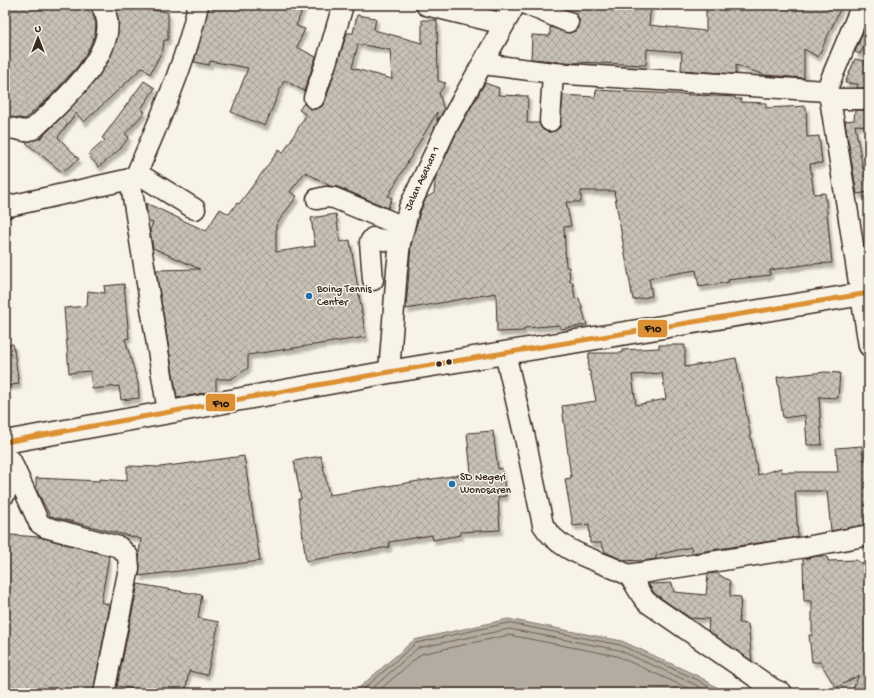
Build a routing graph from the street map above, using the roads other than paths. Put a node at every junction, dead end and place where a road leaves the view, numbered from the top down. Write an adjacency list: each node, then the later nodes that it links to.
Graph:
1 (101, 5): 16 (street)
2 (198, 5): 17 (street)
3 (343, 5): 13 (street)
4 (426, 5): 9 (street)
5 (515, 5): 9 (street, Jalan Asahan 1)
6 (528, 5): 8 (street)
7 (862, 5): 12 (street)
8 (568, 22)
9 (504, 24): 10 (street, Jalan Asahan 1)
10 (483, 64): 11 (street); 21 (street, Jalan Asahan 1)
11 (552, 73): 12 (street); 15 (street)
12 (828, 95): 14 (street); 23 (street)
13 (314, 98)
14 (869, 99)
15 (550, 121)
16 (5, 127)
17 (134, 176): 19 (street); 20 (street); 27 (street)
18 (317, 199): 21 (street)
19 (5, 207)
20 (195, 209)
21 (402, 235): 22 (street); 26 (street, Jalan Asahan 1)
22 (373, 280)
23 (864, 294): 24 (street); 25 (main road)
24 (869, 346)
25 (505, 353): 26 (main road); 31 (street)
26 (389, 372): 27 (main road)
27 (168, 412): 28 (main road)
28 (9, 448): 29 (street); 32 (street)
29 (5, 494)
30 (869, 535): 31 (street)
31 (628, 575): 33 (street)
32 (104, 693)
33 (782, 693)

